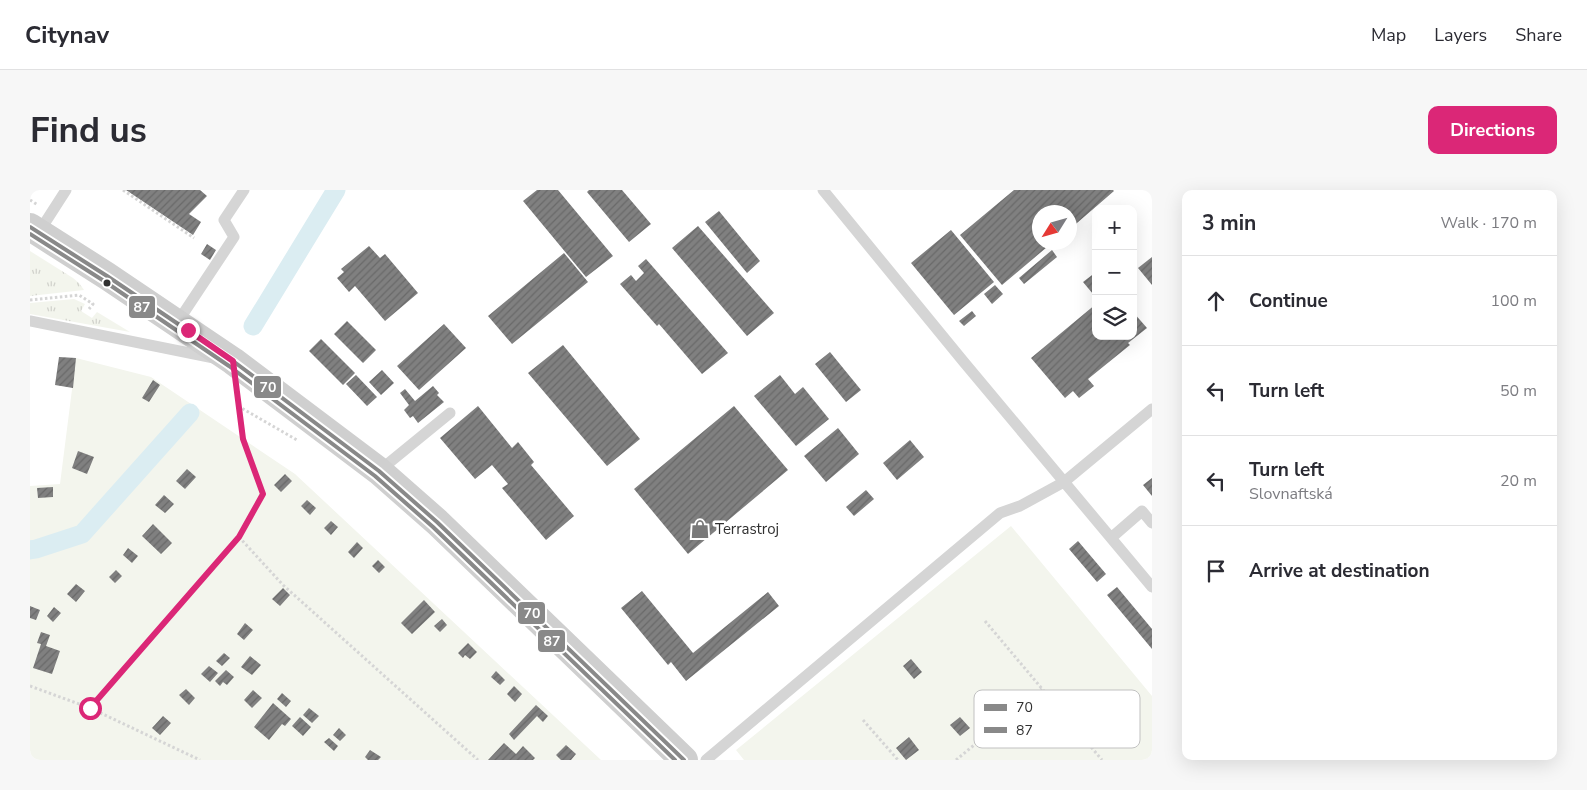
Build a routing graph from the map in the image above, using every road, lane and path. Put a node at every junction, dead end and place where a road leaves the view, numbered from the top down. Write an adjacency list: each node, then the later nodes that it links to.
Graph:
1 (66, 190): 5 (lane)
2 (123, 190): 6 (path)
3 (244, 190): 10 (lane)
4 (823, 190): 17 (lane)
5 (34, 230): 10 (main road)
6 (194, 238)
7 (30, 300): 8 (path)
8 (89, 309)
9 (30, 320): 11 (lane)
10 (177, 323): 11 (main road)
11 (233, 361): 12 (path); 16 (main road)
12 (238, 406): 15 (path); 19 (path)
13 (1152, 409): 17 (lane)
14 (450, 413): 16 (lane)
15 (300, 441)
16 (379, 471): 32 (main road)
17 (1064, 482): 20 (lane); 33 (lane)
18 (1152, 523): 20 (lane)
19 (239, 537): 26 (path); 31 (path)
20 (1111, 538): 21 (lane)
21 (1152, 587)
22 (985, 621): 24 (path)
23 (30, 686): 26 (path)
24 (1042, 688): 25 (path)
25 (1040, 690)
26 (90, 708): 30 (path)
27 (863, 720): 34 (path)
28 (974, 745): 35 (path)
29 (1092, 748): 36 (path)
30 (200, 760)
31 (478, 760)
32 (684, 760)
33 (706, 760)
34 (898, 760)
35 (956, 760)
36 (1102, 760)

